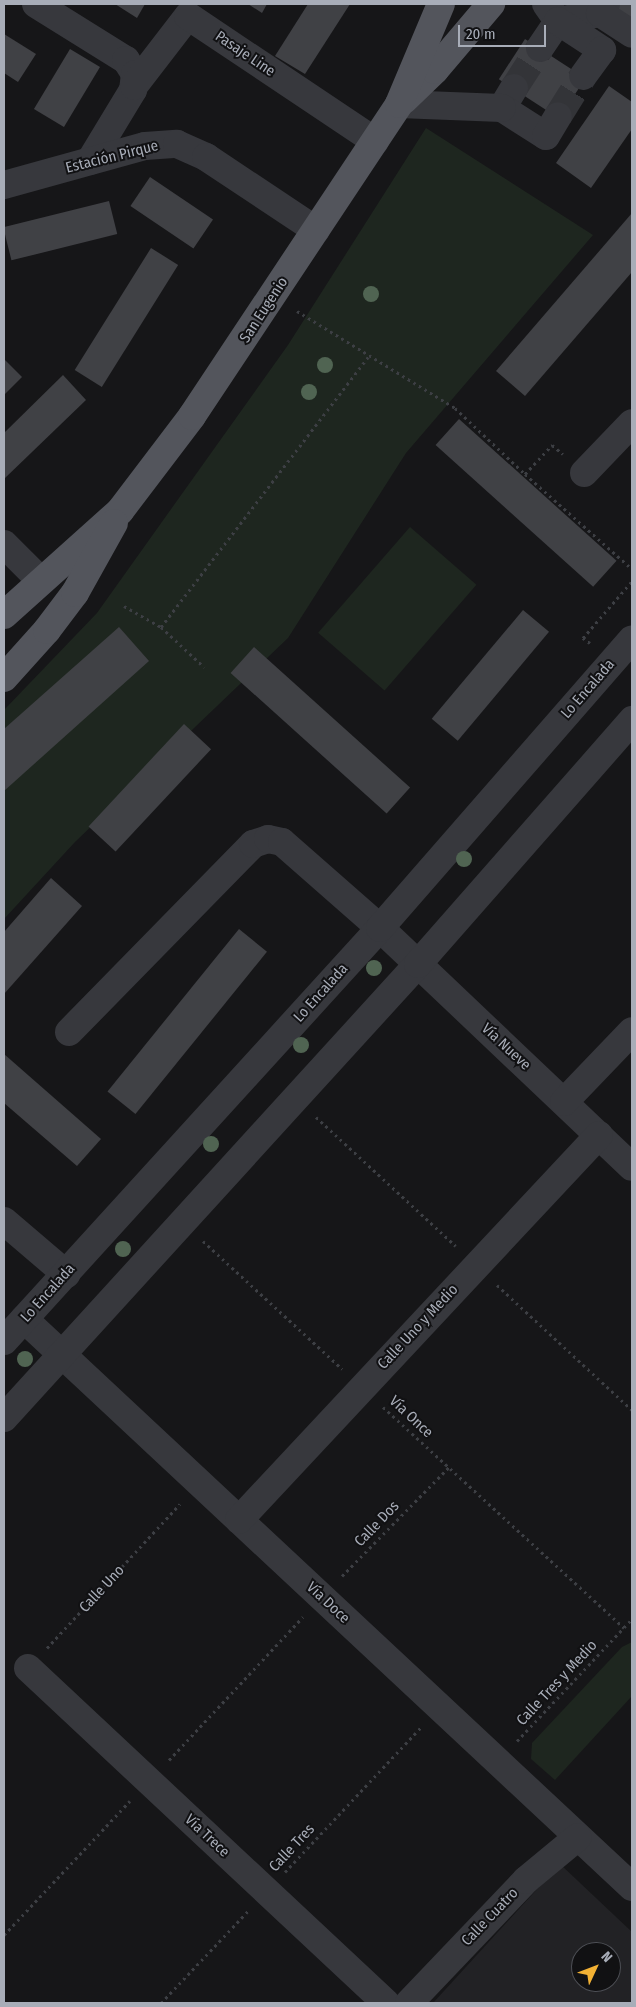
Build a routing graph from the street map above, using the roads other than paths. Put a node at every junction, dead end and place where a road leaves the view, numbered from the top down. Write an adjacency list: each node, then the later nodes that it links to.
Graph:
1 (36, 4): 11 (street)
2 (441, 4): 12 (main road, San Eugenio)
3 (491, 4): 12 (main road, San Eugenio)
4 (603, 8): 5 (street); 6 (street)
5 (552, 12): 7 (street); 8 (street)
6 (632, 34)
7 (540, 48)
8 (602, 50): 9 (street); 10 (street)
9 (632, 51)
10 (583, 76)
11 (134, 86): 14 (street, Pasaje Line); 15 (street, Pasaje Line)
12 (399, 104): 13 (street); 14 (main road, San Eugenio)
13 (558, 116)
14 (375, 141): 17 (main road, San Eugenio)
15 (90, 161): 16 (street, Estación Pirque); 17 (street, Estación Pirque)
16 (4, 185)
17 (316, 230): 20 (main road, San Eugenio)
18 (632, 423): 19 (street)
19 (584, 474)
20 (120, 511): 22 (main road, San Eugenio); 25 (main road, San Eugenio)
21 (4, 544): 22 (street)
22 (41, 580): 23 (main road, San Eugenio)
23 (4, 615)
24 (632, 639): 27 (street, Lo Encalada)
25 (4, 678)
26 (632, 720): 28 (street)
27 (380, 928): 28 (street, Vía Nueve); 30 (street, Vía Nueve); 35 (street, Lo Encalada)
28 (418, 964): 31 (street, Vía Nueve); 38 (street)
29 (632, 1031): 31 (street)
30 (68, 1032)
31 (564, 1102): 32 (street, Vía Nueve)
32 (598, 1135): 33 (street, Vía Nueve); 40 (street, Calle Uno y Medio)
33 (632, 1167)
34 (4, 1222): 35 (street)
35 (66, 1274): 36 (street, Lo Encalada)
36 (24, 1319): 37 (street, Lo Encalada); 38 (street, Vía Doce)
37 (4, 1342)
38 (62, 1354): 39 (street); 40 (street, Vía Doce)
39 (4, 1418)
40 (239, 1520): 42 (street, Vía Doce)
41 (28, 1668): 44 (street, Vía Trece)
42 (578, 1838): 43 (street, Vía Doce); 45 (street, Calle Cuatro)
43 (632, 1887)
44 (386, 2003)
45 (409, 2003)

